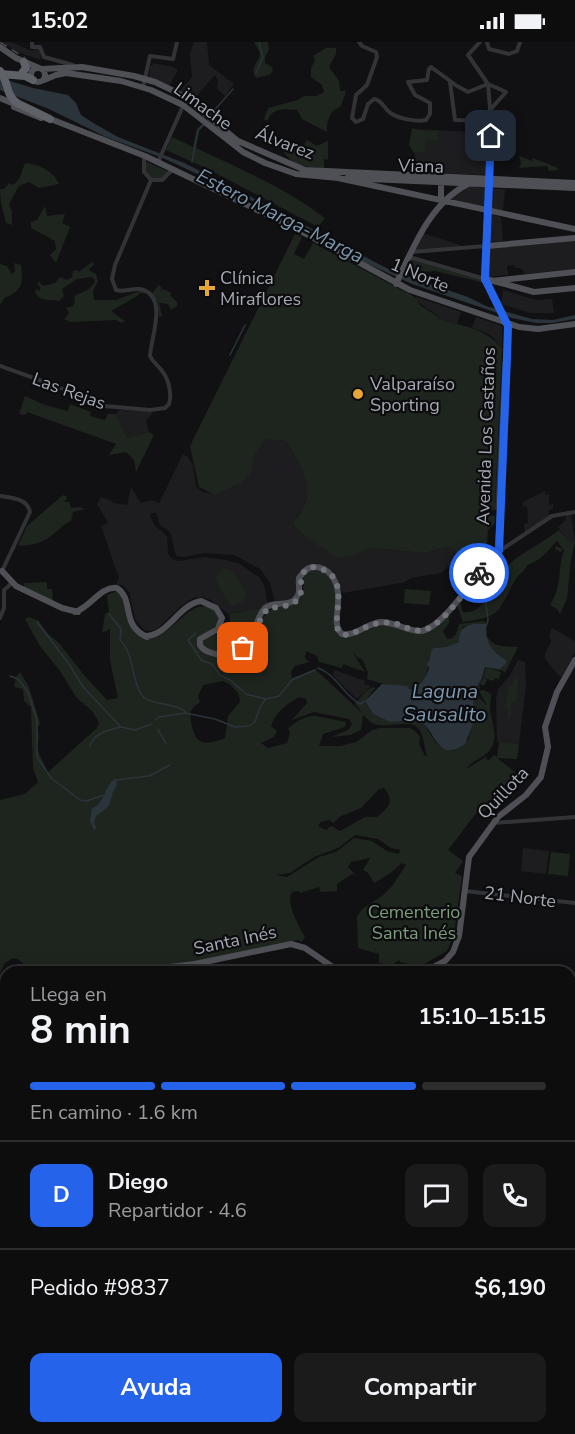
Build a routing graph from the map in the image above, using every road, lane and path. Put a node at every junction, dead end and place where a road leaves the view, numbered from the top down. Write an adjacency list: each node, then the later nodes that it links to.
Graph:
1 (32, 42): 9 (street)
2 (177, 42): 14 (street)
3 (359, 42): 15 (street)
4 (480, 42): 16 (street)
5 (487, 42): 6 (street)
6 (520, 42)
7 (0, 47): 8 (main road)
8 (24, 62): 11 (main road); 12 (highway)
9 (83, 68): 11 (main road, Álvarez); 14 (main road, Álvarez)
10 (0, 72): 11 (highway); 12 (highway); 23 (highway, bridge)
11 (37, 72): 12 (highway); 13 (main road); 13 (main road, Limache)
12 (22, 73)
13 (44, 80): 17 (main road, Limache)
14 (146, 80): 17 (street); 18 (main road, Álvarez)
15 (450, 81): 16 (street); 24 (street)
16 (488, 84): 22 (street); 22 (street)
17 (143, 87): 19 (main road, Limache)
18 (172, 90): 19 (main road); 21 (main road, Álvarez)
19 (167, 97): 21 (main road, Limache)
20 (0, 100): 23 (main road, 1 Norte); 25 (main road, 1 Norte)
21 (184, 102): 26 (street); 28 (main road, Álvarez); 32 (main road, Limache)
22 (491, 105): 24 (street)
23 (50, 118): 26 (main road, 1 Norte)
24 (491, 121): 34 (street)
25 (144, 159): 26 (main road, 1 Norte); 31 (street)
26 (156, 162): 27 (main road, 1 Norte)
27 (172, 170): 31 (street); 46 (main road, 1 Norte)
28 (358, 173): 30 (main road, Álvarez); 32 (main road, Limache)
29 (452, 177): 30 (main road, Álvarez); 33 (main road); 34 (main road, Álvarez)
30 (424, 179): 32 (main road, Viana); 33 (main road, Viana)
31 (151, 180): 51 (street, Las Rejas)
32 (367, 182): 39 (main road, Limache)
33 (441, 182): 35 (main road, Viana); 39 (main road)
34 (489, 182): 35 (main road, Viana); 37 (main road, Viana); 40 (main road)
35 (470, 183): 39 (main road)
36 (575, 183): 37 (main road)
37 (528, 184): 38 (main road, Viana)
38 (575, 188)
39 (442, 201): 40 (main road, Limache); 44 (main road)
40 (488, 211): 41 (main road, Limache); 43 (main road)
41 (575, 229)
42 (575, 238): 43 (main road)
43 (487, 246): 44 (street); 47 (main road)
44 (408, 256): 46 (main road); 47 (street)
45 (575, 272): 47 (main road)
46 (394, 282): 49 (main road, 1 Norte)
47 (488, 282): 48 (main road); 49 (main road)
48 (575, 288)
49 (505, 323): 50 (main road, 1 Norte); 55 (main road, Avenida Los Castaños)
50 (575, 325)
51 (0, 366)
52 (0, 496): 54 (street)
53 (575, 512): 55 (street)
54 (17, 538): 56 (street); 56 (street)
55 (497, 551): 57 (main road)
56 (1, 569): 57 (main road)
57 (12, 583): 58 (street)
58 (0, 618)
59 (575, 658): 61 (main road, Quillota)
60 (575, 817): 61 (street)
61 (493, 824): 62 (main road, Quillota)
62 (465, 891): 63 (street, 21 Norte); 66 (main road)
63 (575, 903)
64 (178, 966): 65 (main road, Santa Inés)
65 (331, 966)
66 (436, 966)

